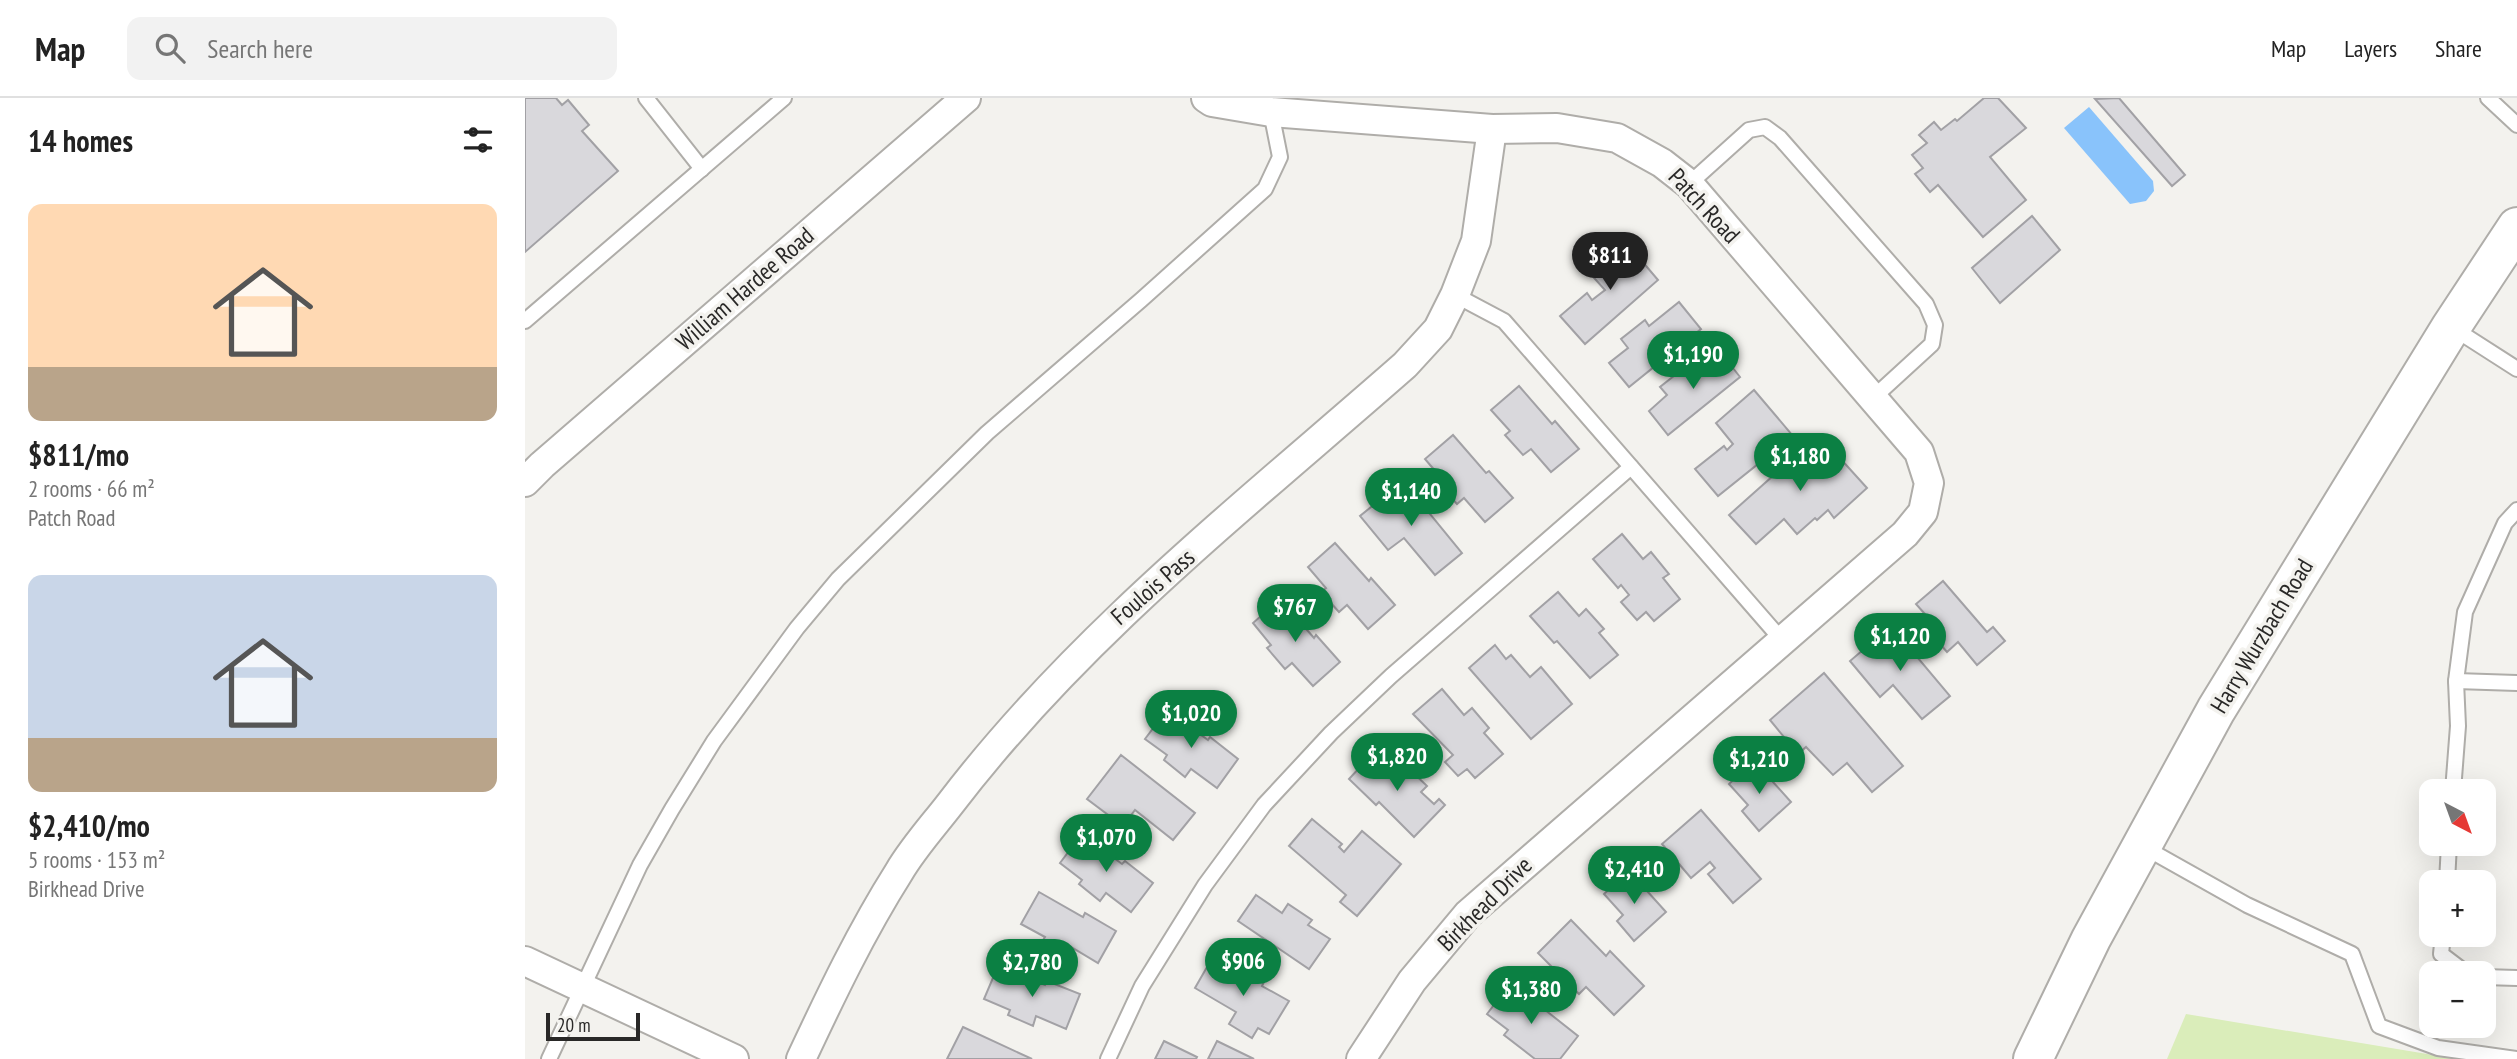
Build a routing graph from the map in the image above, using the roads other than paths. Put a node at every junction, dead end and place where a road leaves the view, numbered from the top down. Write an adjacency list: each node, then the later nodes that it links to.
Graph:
1 (646, 98): 9 (lane)
2 (784, 98): 9 (lane)
3 (966, 98): 18 (street, William Hardee Road)
4 (1206, 98): 6 (street, Patch Road)
5 (2488, 98): 7 (lane)
6 (1271, 112): 8 (street, Patch Road); 31 (lane)
7 (2517, 125)
8 (1492, 129): 10 (street, Patch Road); 12 (street, Foulois Pass)
9 (702, 169): 13 (lane)
10 (1689, 184): 16 (street, Patch Road); 16 (lane)
11 (2517, 227): 14 (main road, Harry Wurzbach Road)
12 (1455, 295): 17 (lane); 34 (street, Foulois Pass)
13 (525, 321)
14 (2451, 327): 15 (lane); 25 (main road, Harry Wurzbach Road)
15 (2517, 369)
16 (1873, 398): 19 (street, Patch Road)
17 (1632, 467): 21 (lane); 35 (lane)
18 (525, 482)
19 (1929, 482): 21 (street, Birkhead Drive)
20 (2517, 510): 22 (lane)
21 (1781, 639): 36 (street, Birkhead Drive)
22 (2456, 681): 23 (lane); 24 (lane)
23 (2517, 683)
24 (2454, 779)
25 (2141, 845): 37 (main road, Harry Wurzbach Road); 38 (lane)
26 (2442, 947): 28 (lane)
27 (525, 961): 31 (street)
28 (2450, 961)
29 (2496, 977): 30 (lane)
30 (2517, 978)
31 (582, 988): 32 (lane); 33 (street)
32 (549, 1059)
33 (733, 1059)
34 (801, 1059)
35 (1108, 1059)
36 (1361, 1059)
37 (2033, 1059)
38 (2517, 1059)

